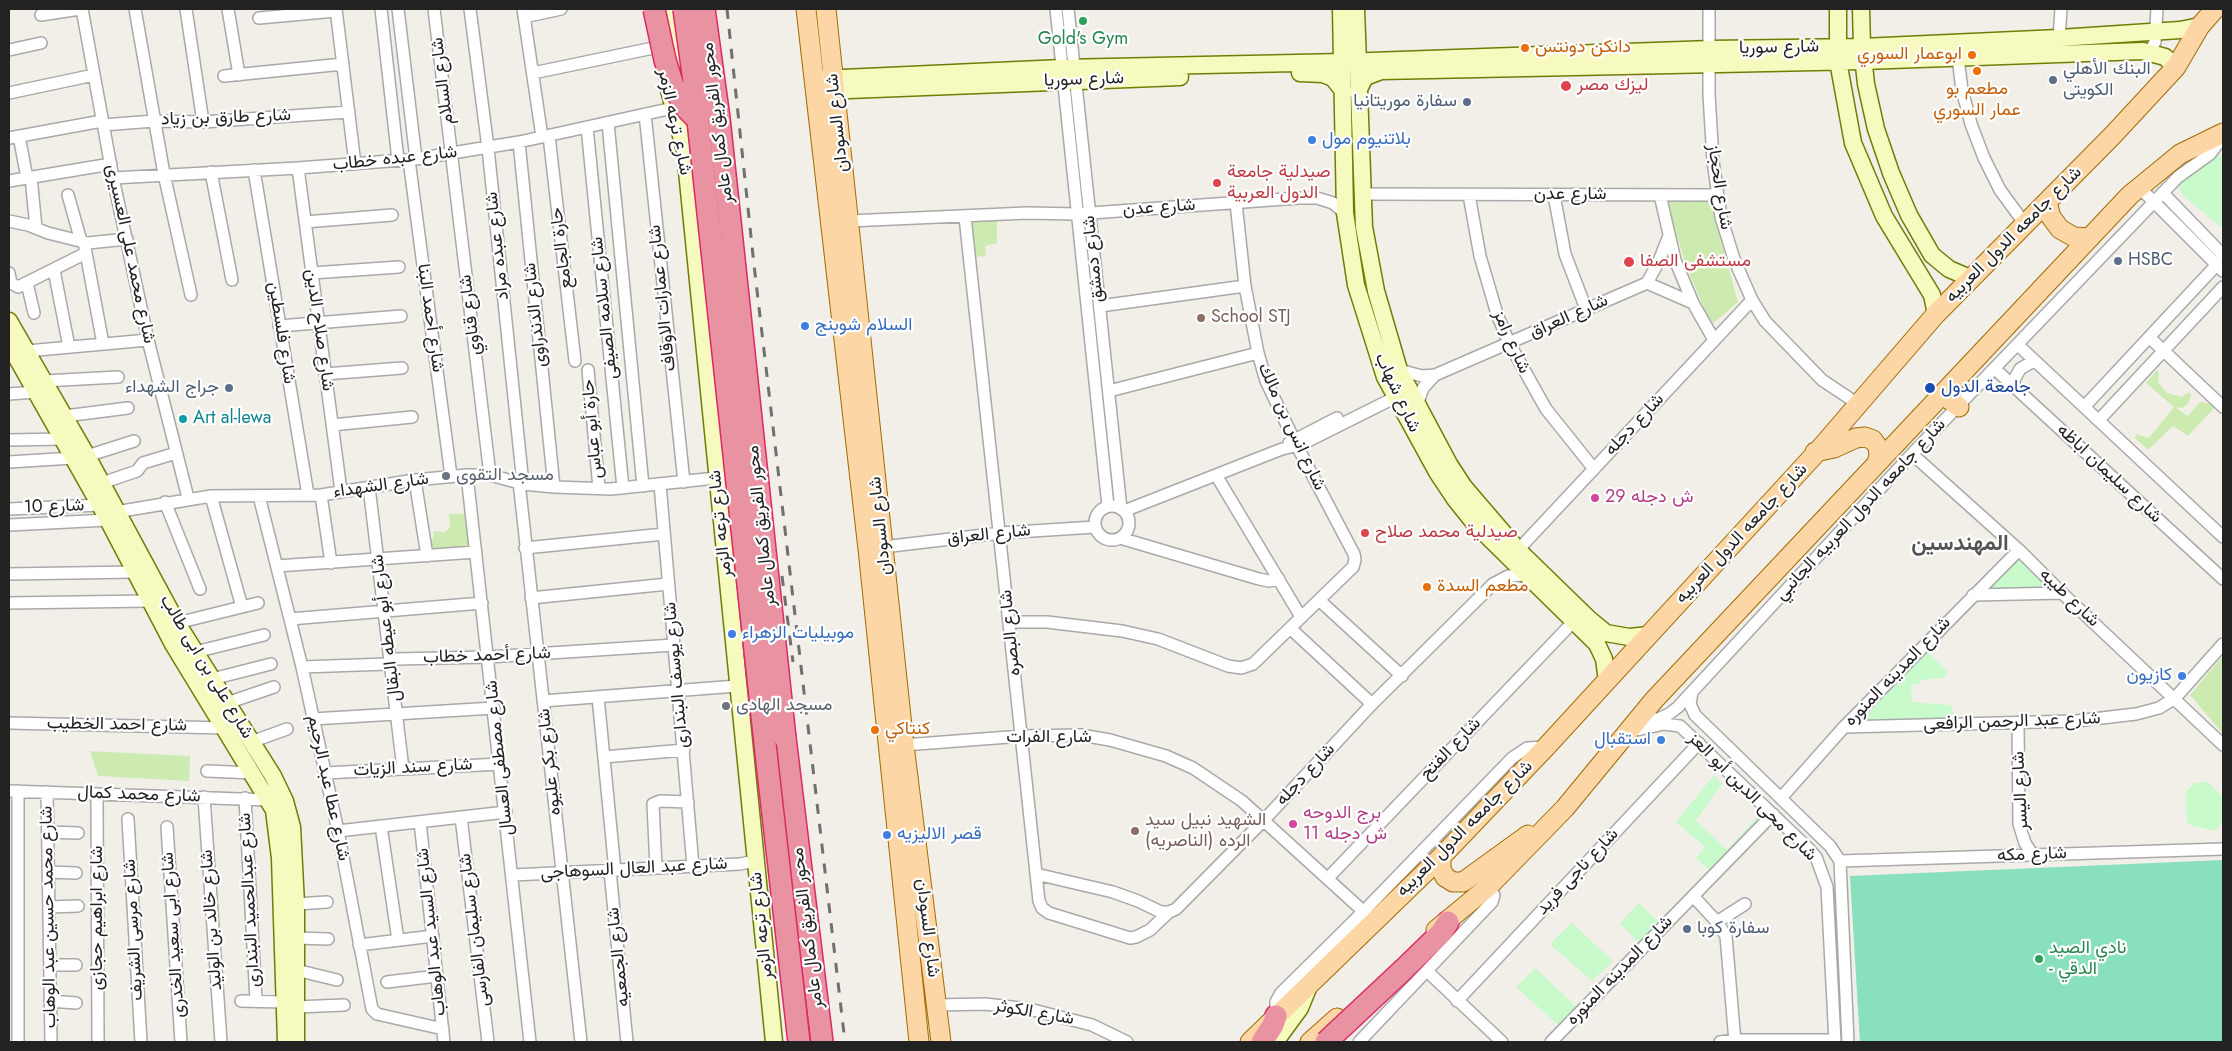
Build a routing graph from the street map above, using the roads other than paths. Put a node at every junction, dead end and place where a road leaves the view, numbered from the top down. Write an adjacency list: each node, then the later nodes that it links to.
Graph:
1 (81, 9): 30 (street); 52 (street, شارع محمد على العسيرى)
2 (135, 9): 62 (street)
3 (186, 9): 63 (street)
4 (228, 9): 51 (street)
5 (380, 9): 75 (street)
6 (398, 9): 75 (street)
7 (434, 9): 74 (street, شارع السلام)
8 (470, 9): 72 (street, شارع عبده مراد)
9 (561, 9): 29 (street)
10 (647, 9): 38 (street, شارع ترعه الزمر)
11 (654, 9): 61 (highway, bridge)
12 (668, 9): 73 (street)
13 (684, 9): 61 (highway, محور الفريق كمال عامر, bridge)
14 (704, 9): 389 (highway, محور الفريق كمال عامر, bridge)
15 (806, 9): 33 (main road, شارع السودان)
16 (812, 9): 33 (main road)
17 (826, 9): 55 (main road, شارع السودان)
18 (1056, 9): 50 (street, شارع دمشق)
19 (1068, 9): 50 (street, شارع دمشق)
20 (1341, 9): 35 (street, شارع شهاب)
21 (1356, 9): 35 (street, شارع شهاب)
22 (1709, 9): 43 (street, شارع الحجاز)
23 (1838, 9): 41 (street)
24 (1861, 9): 42 (street)
25 (2061, 9): 36 (street)
26 (2157, 9): 34 (street)
27 (2214, 9): 32 (main road, شارع جامعه الدول العربيه)
28 (336, 10): 31 (street); 47 (street)
29 (524, 13): 49 (street, حارة الجامع)
30 (41, 15)
31 (259, 18)
32 (2200, 26): 34 (street, شارع سوريا); 48 (main road, شارع جامعه الدول العربيه)
33 (808, 29): 54 (main road, شارع السودان)
34 (2155, 31): 36 (street, شارع سوريا); 40 (street)
35 (1349, 33): 45 (street, شارع شهاب)
36 (2059, 38): 42 (street, شارع سوريا)
37 (41, 44): 39 (street)
38 (658, 47): 49 (street); 58 (street, شارع ترعه الزمر)
39 (9, 50)
40 (2150, 52): 44 (street, شارع سوريا); 48 (street, شارع سوريا)
41 (1837, 54): 42 (street, شارع سوريا); 43 (street, شارع سوريا); 114 (street)
42 (1862, 54): 44 (street, شارع سوريا); 110 (street)
43 (1711, 56): 46 (street, شارع سوريا); 90 (street, شارع الحجاز)
44 (1958, 58): 104 (street)
45 (1350, 62): 46 (street, شارع سوريا); 50 (street, شارع سوريا); 56 (street, شارع شهاب)
46 (1461, 63): 56 (street, شارع سوريا)
47 (343, 64): 51 (street); 59 (street)
48 (2176, 67): 93 (main road, شارع جامعه الدول العربيه)
49 (533, 73): 68 (street, حارة الجامع)
50 (1068, 74): 55 (street, شارع سوريا); 56 (street, شارع سوريا); 96 (street, شارع دمشق); 98 (street, شارع دمشق)
51 (238, 75): 53 (street)
52 (94, 76): 57 (street); 65 (street, شارع محمد على العسيرى)
53 (224, 76)
54 (815, 85): 55 (street, شارع سوريا); 218 (main road, شارع السودان)
55 (834, 85): 102 (main road, شارع السودان)
56 (1351, 91): 87 (street, شارع شهاب); 97 (street, شارع شهاب)
57 (9, 93)
58 (673, 108): 60 (street, شارع عبده خطاب); 73 (street, شارع ترعه الزمر)
59 (349, 112): 63 (street, شارع طارق بن زياد); 77 (street)
60 (644, 114): 64 (street, شارع عبده خطاب); 191 (street, شارع عمارات الاوقاف)
61 (698, 120): 388 (highway, محور الفريق كمال عامر, bridge)
62 (154, 121): 63 (street, شارع طارق بن زياد); 65 (street, شارع طارق بن زياد); 81 (street)
63 (203, 122)
64 (608, 122): 66 (street, شارع عبده خطاب); 195 (street)
65 (102, 123): 69 (street, شارع طارق بن زياد); 76 (street, شارع محمد على العسيرى)
66 (587, 127): 68 (street, شارع عبده خطاب); 199 (street, شارع سلامه الصيفى)
67 (2223, 133): 85 (main road)
68 (546, 136): 71 (street, شارع عبده خطاب); 147 (street, حارة الجامع)
69 (14, 137): 82 (street)
70 (2223, 137): 86 (street, شارع جامعه الدول العربيه الجانبي)
71 (519, 142): 72 (street, شارع عبده خطاب); 197 (street, شارع الدندراوى)
72 (488, 148): 74 (street, شارع عبده خطاب); 193 (street, شارع عبده مراد)
73 (684, 151): 125 (street, شارع ترعه الزمر)
74 (452, 154): 75 (street, شارع عبده خطاب); 186 (street, شارع قناوي)
75 (408, 160): 77 (street, شارع عبده خطاب); 188 (street, شارع أحمد البنا)
76 (111, 164): 82 (street); 83 (street, شارع محمد على العسيرى)
77 (355, 164): 78 (street, شارع عبده خطاب)
78 (298, 168): 79 (street, شارع عبده خطاب); 103 (street, شارع صلاح الدين)
79 (254, 170): 80 (street, شارع عبده خطاب); 135 (street, شارع فلسطين)
80 (211, 172): 81 (street, شارع عبده خطاب); 118 (street)
81 (164, 174): 83 (street, شارع عبده خطاب); 124 (street)
82 (29, 178): 84 (street); 105 (street)
83 (113, 178): 108 (street, شارع محمد على العسيرى)
84 (9, 181)
85 (2139, 187): 95 (street); 107 (main road)
86 (2163, 193): 95 (street, شارع جامعه الدول العربيه الجانبي); 111 (street)
87 (1362, 194): 91 (street, شارع عدن); 151 (street, شارع شهاب)
88 (68, 195): 109 (street)
89 (1660, 195): 90 (street, شارع عدن); 92 (street, شارع عدن); 106 (street)
90 (1718, 195): 126 (street, شارع الحجاز)
91 (1469, 196): 92 (street, شارع عدن); 139 (street, شارع رامز)
92 (1554, 196): 129 (street)
93 (2046, 202): 104 (main road, شارع جامعه الدول العربيه); 107 (main road)
94 (1236, 203): 96 (street, شارع عدن); 97 (street, شارع عدن); 121 (street, شارع انس بن مالك)
95 (2154, 203): 111 (street); 142 (street, شارع جامعه الدول العربيه الجانبي)
96 (1089, 213): 98 (street, شارع عدن); 128 (street, شارع دمشق)
97 (1345, 213): 162 (street, شارع شهاب)
98 (1077, 214): 100 (street, شارع عدن); 207 (street, شارع دمشق)
99 (392, 215): 103 (street)
100 (965, 217): 102 (street, شارع عدن); 213 (street, شارع البصره)
101 (9, 221): 105 (street)
102 (848, 221): 218 (main road, شارع السودان)
103 (305, 222): 115 (street, شارع صلاح الدين)
104 (2025, 224): 117 (main road, شارع جامعه الدول العربيه)
105 (36, 228): 109 (street)
106 (1668, 238): 119 (street); 127 (street)
107 (2090, 238): 163 (main road)
108 (127, 239): 109 (street); 137 (street, شارع محمد على العسيرى)
109 (83, 246): 113 (street); 141 (street)
110 (1932, 255): 114 (street); 117 (street)
111 (2222, 262): 136 (street)
112 (399, 267): 115 (street)
113 (54, 270): 120 (street); 143 (street)
114 (1916, 270): 131 (street)
115 (312, 273): 134 (street, شارع صلاح الدين)
116 (9, 274): 120 (street)
117 (1970, 278): 131 (main road, شارع جامعه الدول العربيه)
118 (232, 280)
119 (1647, 282): 127 (street); 129 (street, شارع العراق)
120 (27, 283): 130 (street)
121 (1245, 286): 128 (street); 146 (street, شارع انس بن مالك)
122 (2223, 287): 145 (street)
123 (743, 294): 125 (street)
124 (191, 296)
125 (699, 297): 158 (street, شارع ترعه الزمر)
126 (1752, 300): 138 (street, شارع دجله); 164 (street, شارع الحجاز)
127 (1693, 303): 138 (street)
128 (1100, 306): 160 (street, شارع دمشق)
129 (1586, 309): 139 (street, شارع العراق)
130 (34, 313)
131 (1936, 314): 164 (main road, شارع جامعه الدول العربيه)
132 (401, 316): 134 (street)
133 (9, 321): 144 (street, شارع على بن ابى طالب)
134 (318, 323): 135 (street); 153 (street, شارع صلاح الدين)
135 (280, 326): 204 (street, شارع فلسطين)
136 (2149, 337): 145 (street); 167 (street)
137 (148, 340): 141 (street); 179 (street, شارع محمد على العسيرى)
138 (1714, 340): 184 (street, شارع دجله)
139 (1509, 343): 154 (street, شارع العراق); 184 (street, شارع رامز)
140 (9, 344): 157 (street, شارع على بن ابى طالب)
141 (103, 344): 143 (street)
142 (2018, 345): 148 (street, شارع سليمان اباظه); 152 (street, شارع جامعه الدول العربيه الجانبي)
143 (69, 347): 144 (street)
144 (27, 351): 157 (street, شارع على بن ابى طالب)
145 (2164, 351): 169 (street); 172 (street)
146 (1258, 353): 160 (street); 177 (street, شارع انس بن مالك)
147 (575, 361)
148 (2036, 362): 159 (street); 167 (street, شارع سليمان اباظه)
149 (402, 368): 153 (street)
150 (588, 370): 198 (street, حارة أبو عباس)
151 (1400, 370): 154 (street, شارع العراق); 165 (street, شارع شهاب)
152 (1995, 370): 159 (street, شارع سليمان اباظه); 166 (street, شارع جامعه الدول العربيه الجانبي)
153 (325, 374): 173 (street, شارع صلاح الدين)
154 (1435, 375): 165 (street)
155 (753, 376): 158 (street)
156 (118, 377): 157 (street)
157 (40, 386): 161 (street); 170 (street, شارع على بن ابى طالب); 174 (street, شارع على بن ابى طالب)
158 (707, 386): 189 (street, شارع ترعه الزمر)
159 (2014, 386): 230 (street, شارع سليمان اباظه)
160 (1109, 391): 209 (street, شارع دمشق)
161 (9, 394)
162 (1394, 394): 177 (street); 228 (street, شارع شهاب)
163 (1942, 394): 166 (main road); 183 (main road)
164 (1858, 404): 178 (main road, شارع جامعه الدول العربيه)
165 (1417, 405): 219 (street, شارع شهاب)
166 (1958, 407): 180 (street, شارع جامعه الدول العربيه الجانبي)
167 (2084, 407): 172 (street, شارع سليمان اباظه)
168 (128, 408): 170 (street)
169 (2223, 408)
170 (65, 416): 181 (street, شارع على بن ابى طالب)
171 (412, 417): 173 (street)
172 (2099, 420): 215 (street, شارع سليمان اباظه)
173 (332, 425): 200 (street, شارع صلاح الدين)
174 (62, 439): 175 (street); 181 (street, شارع على بن ابى طالب)
175 (9, 440)
176 (134, 441): 181 (street)
177 (1295, 443): 187 (street); 236 (street, شارع انس بن مالك)
178 (1818, 451): 183 (main road); 250 (main road, شارع جامعه الدول العربيه)
179 (176, 453): 192 (street); 205 (street, شارع محمد على العسيرى)
180 (1912, 454): 220 (street, شارع طيبه); 266 (street, شارع جامعه الدول العربيه الجانبي)
181 (80, 457): 182 (street); 192 (street, شارع على بن ابى طالب); 210 (street, شارع على بن ابى طالب)
182 (9, 462)
183 (1877, 463): 279 (main road)
184 (1594, 469): 219 (street, شارع دجله)
185 (467, 475): 186 (street, شارع الشهداء); 188 (street, شارع الشهداء); 221 (street, شارع مصطفى العسال)
186 (490, 475): 193 (street, شارع الشهداء)
187 (1216, 475): 209 (street); 229 (street)
188 (451, 476): 190 (street, شارع الشهداء)
189 (716, 478): 191 (street, شارع الشهداء); 265 (street, شارع ترعه الزمر)
190 (416, 480): 196 (street, شارع الشهداء); 222 (street)
191 (684, 482): 194 (street, شارع الشهداء)
192 (102, 483): 210 (street, شارع على بن ابى طالب)
193 (521, 483): 197 (street, شارع الشهداء); 217 (street, شارع بكر عليوه)
194 (660, 484): 195 (street, شارع الشهداء); 214 (street, شارع يوسف البندارى)
195 (643, 486): 199 (street, شارع الشهداء)
196 (369, 487): 200 (street, شارع الشهداء); 223 (street, شارع أبو عيطه البقال)
197 (554, 487): 198 (street, شارع الشهداء)
198 (599, 488): 199 (street, شارع الشهداء)
199 (623, 488)
200 (342, 491): 201 (street, شارع الشهداء)
201 (321, 494): 204 (street, شارع الشهداء); 224 (street)
202 (211, 496): 203 (street, شارع الشهداء); 205 (street, شارع الشهداء); 241 (street)
203 (260, 496): 204 (street, شارع الشهداء); 225 (street, شارع عطا عبد الرحيم)
204 (308, 496)
205 (188, 498): 206 (street, شارع الشهداء)
206 (166, 502): 210 (street, شارع الشهداء); 232 (street)
207 (1108, 506): 209 (street); 212 (street)
208 (9, 508): 210 (street, شارع 10)
209 (1123, 510): 216 (street)
210 (107, 513): 211 (street); 226 (street, شارع على بن ابى طالب); 247 (street, شارع على بن ابى طالب)
211 (9, 525)
212 (1095, 527): 213 (street, شارع العراق); 216 (street)
213 (1001, 533): 218 (street, شارع العراق); 246 (street, شارع البصره)
214 (664, 534): 217 (street); 231 (street, شارع يوسف البندارى)
215 (2223, 537)
216 (1120, 538): 229 (street)
217 (525, 548): 235 (street, شارع بكر عليوه)
218 (876, 548): 289 (main road, شارع السودان); 323 (main road, شارع السودان)
219 (1518, 550): 251 (street, شارع شهاب)
220 (2019, 550): 233 (street, شارع طيبه); 234 (street, شارع المدينه المنوره)
221 (476, 552): 222 (street); 240 (street, شارع مصطفى العسال)
222 (427, 556): 223 (street)
223 (379, 559): 224 (street); 242 (street, شارع أبو عيطه البقال)
224 (331, 563): 225 (street)
225 (277, 566): 244 (street, شارع عطا عبد الرحيم)
226 (134, 572): 227 (street); 237 (street, شارع على بن ابى طالب)
227 (9, 574)
228 (1526, 575): 245 (street, شارع شهاب); 260 (street, شارع دجله)
229 (1279, 579): 243 (street)
230 (2223, 579)
231 (668, 584): 235 (street); 253 (street, شارع يوسف البندارى)
232 (200, 589)
233 (2062, 594): 234 (street); 269 (street, شارع طيبه)
234 (1973, 595): 282 (street, شارع المدينه المنوره)
235 (531, 598): 255 (street, شارع بكر عليوه)
236 (1319, 600): 243 (street, شارع انس بن مالك); 260 (street)
237 (149, 601): 238 (street); 283 (street, شارع على بن ابى طالب)
238 (9, 603)
239 (258, 603): 241 (street)
240 (482, 603): 242 (street); 256 (street, شارع مصطفى العسال)
241 (242, 607): 247 (street)
242 (385, 611): 244 (street); 257 (street, شارع أبو عيطه البقال)
243 (1301, 617): 248 (street, شارع انس بن مالك)
244 (290, 619): 259 (street, شارع عطا عبد الرحيم)
245 (1574, 621): 251 (street, شارع شهاب); 335 (street, شارع الفتح)
246 (1010, 622): 248 (street, شارع انس بن مالك); 286 (street, شارع البصره)
247 (177, 623): 254 (street, شارع على بن ابى طالب)
248 (1290, 628): 272 (street)
249 (264, 635): 254 (street)
250 (1649, 635): 251 (street); 262 (main road, شارع جامعه الدول العربيه)
251 (1601, 639): 262 (street, شارع شهاب)
252 (2223, 644): 269 (street)
253 (674, 645): 255 (street, شارع أحمد خطاب); 264 (street, شارع يوسف البندارى)
254 (195, 652): 261 (street, شارع على بن ابى طالب)
255 (537, 654): 256 (street, شارع أحمد خطاب); 270 (street, شارع بكر عليوه)
256 (488, 657): 257 (street, شارع أحمد خطاب); 273 (street, شارع مصطفى العسال)
257 (391, 663): 259 (street, شارع أحمد خطاب); 274 (street, شارع أبو عيطه البقال)
258 (271, 664): 261 (street)
259 (302, 667): 276 (street, شارع عطا عبد الرحيم)
260 (1402, 676): 272 (street, شارع دجله)
261 (212, 679): 271 (street, شارع على بن ابى طالب)
262 (1607, 681): 291 (main road, شارع جامعه الدول العربيه)
263 (274, 687): 271 (street)
264 (679, 690): 265 (street); 268 (street); 292 (street, شارع يوسف البندارى)
265 (737, 692): 267 (street); 281 (street, شارع ترعه الزمر)
266 (1692, 692): 275 (street, شارع محى الدين أبو العز); 279 (street, شارع جامعه الدول العربيه الجانبي)
267 (784, 694)
268 (598, 697): 270 (street); 293 (street, شارع الجمعيه)
269 (2175, 698): 278 (street, شارع عبد الرحمن الرافعى); 290 (street, شارع طيبه)
270 (543, 701): 332 (street, شارع بكر عليوه)
271 (227, 703): 287 (street, شارع على بن ابى طالب)
272 (1372, 704): 312 (street, شارع دجله)
273 (494, 708): 274 (street); 294 (street, شارع مصطفى العسال)
274 (397, 714): 276 (street); 295 (street, شارع أبو عيطه البقال)
275 (1695, 715): 280 (street); 304 (street, شارع محى الدين أبو العز)
276 (313, 719): 298 (street, شارع عطا عبد الرحيم)
277 (9, 723): 283 (street, شارع احمد الخطيب)
278 (2018, 724): 282 (street, شارع عبد الرحمن الرافعى); 322 (street, شارع اليسر)
279 (1634, 725): 280 (street, شارع محى الدين أبو العز); 307 (main road)
280 (1680, 726): 288 (street, شارع محى الدين أبو العز)
281 (741, 727): 285 (street); 325 (street, شارع ترعه الزمر)
282 (1844, 727): 304 (street, شارع المدينه المنوره)
283 (225, 728): 297 (street, شارع على بن ابى طالب)
284 (287, 729): 287 (street)
285 (789, 734)
286 (1022, 736): 289 (street, شارع الفرات); 312 (street, شارع الفرات); 333 (street, شارع البصره)
287 (251, 742): 340 (street, شارع على بن ابى طالب)
288 (1698, 743): 309 (street, شارع محى الدين أبو العز); 365 (street, شارع ناجى فريد)
289 (904, 745): 369 (main road, شارع السودان)
290 (2223, 745)
291 (1546, 747): 324 (main road, شارع جامعه الدول العربيه); 346 (street)
292 (684, 750): 293 (street); 306 (street, شارع يوسف البندارى)
293 (604, 757): 329 (street, شارع الجمعيه)
294 (500, 764): 295 (street, شارع سند الزيات); 308 (street, شارع مصطفى العسال)
295 (403, 769): 298 (street, شارع سند الزيات)
296 (207, 771): 297 (street)
297 (253, 773): 305 (street, شارع على بن ابى طالب)
298 (325, 773): 317 (street, شارع عطا عبد الرحيم)
299 (13, 791): 300 (street, شارع محمد كمال); 314 (street)
300 (47, 792): 301 (street, شارع محمد كمال); 318 (street, شارع محمد حسين عبد الوهاب)
301 (97, 794): 302 (street, شارع محمد كمال); 376 (street, شارع ابراهيم حجازى)
302 (204, 797): 303 (street, شارع محمد كمال); 379 (street, شارع خالد بن الوليد)
303 (245, 798): 305 (street, شارع محمد كمال); 364 (street, شارع عبدالحميد البندارى)
304 (1781, 798): 326 (street, شارع محى الدين أبو العز)
305 (270, 800): 367 (street, شارع على بن ابى طالب)
306 (688, 802): 327 (street, شارع يوسف البندارى); 328 (street)
307 (1566, 808): 324 (main road); 336 (main road)
308 (506, 812): 310 (street); 334 (street, شارع مصطفى العسال)
309 (1773, 814): 338 (street, شارع المدينه المنوره); 373 (street, شارع محى الدين أبو العز)
310 (462, 817): 313 (street); 383 (street, شارع سليمان الفارسى)
311 (128, 819): 377 (street, شارع مرسى الشريف)
312 (1264, 820): 335 (street, شارع الفرات); 344 (street, شارع دجله)
313 (420, 822): 315 (street); 349 (street, شارع السيد عبد الوهاب)
314 (13, 824): 321 (street)
315 (381, 826): 317 (street); 352 (street)
316 (167, 827): 378 (street, شارع ابى سعيد الخدرى)
317 (338, 831): 353 (street, شارع عطا عبد الرحيم)
318 (48, 832): 319 (street); 330 (street, شارع محمد حسين عبد الوهاب)
319 (78, 833)
320 (2223, 849): 322 (street, شارع مكه)
321 (13, 853): 337 (street)
322 (2033, 855): 326 (street, شارع مكه)
323 (899, 857): 390 (main road, شارع السودان); 391 (main road)
324 (1441, 857): 346 (main road, شارع جامعه الدول العربيه)
325 (755, 860): 327 (street, شارع عبد العال السوهاجى); 387 (street, شارع ترعه الزمر)
326 (1840, 861): 403 (street, شارع محى الدين أبو العز)
327 (693, 866): 328 (street, شارع عبد العال السوهاجى)
328 (656, 868): 329 (street, شارع عبد العال السوهاجى)
329 (613, 871): 332 (street, شارع عبد العال السوهاجى); 386 (street, شارع الجمعيه)
330 (48, 872): 331 (street); 343 (street, شارع محمد حسين عبد الوهاب)
331 (76, 873)
332 (562, 873): 334 (street, شارع عبد العال السوهاجى); 385 (street, شارع بكر عليوه)
333 (1036, 874): 344 (street); 344 (street, شارع البصره)
334 (513, 876): 384 (street, شارع مصطفى العسال)
335 (1328, 878): 346 (street, شارع الفرات)
336 (1488, 887): 347 (main road); 357 (street)
337 (13, 888): 345 (street)
338 (1693, 896): 348 (street); 401 (street, شارع المدينه المنوره)
339 (327, 902): 340 (street)
340 (296, 904): 350 (street, شارع على بن ابى طالب)
341 (1745, 904): 348 (street)
342 (78, 906): 343 (street)
343 (49, 908): 354 (street, شارع محمد حسين عبد الوهاب)
344 (1169, 912)
345 (13, 916): 374 (street)
346 (1369, 916): 361 (main road, شارع جامعه الدول العربيه); 370 (street)
347 (1448, 922): 397 (main road); 398 (highway, bridge)
348 (1717, 922): 372 (street)
349 (433, 936): 352 (street); 358 (street, شارع السيد عبد الوهاب)
350 (296, 938): 351 (street); 356 (street, شارع على بن ابى طالب)
351 (328, 938)
352 (398, 940): 353 (street)
353 (359, 945): 371 (street, شارع عطا عبد الرحيم)
354 (50, 965): 355 (street); 362 (street, شارع محمد حسين عبد الوهاب)
355 (76, 965)
356 (296, 970): 359 (street); 367 (street, شارع على بن ابى طالب)
357 (1428, 972): 365 (street); 399 (street)
358 (437, 976): 360 (street); 371 (street, شارع السيد عبد الوهاب)
359 (338, 980)
360 (388, 982)
361 (1309, 986): 370 (main road, شارع جامعه الدول العربيه); 396 (street)
362 (50, 1001): 366 (street); 375 (street, شارع محمد حسين عبد الوهاب)
363 (241, 1001): 364 (street)
364 (256, 1001): 367 (street)
365 (1457, 1001): 400 (street)
366 (76, 1003)
367 (289, 1004): 368 (street); 380 (street, شارع على بن ابى طالب); 381 (street, شارع على بن ابى طالب)
368 (344, 1005)
369 (937, 1005): 392 (main road, شارع السودان); 393 (street, شارع الكوثر)
370 (1276, 1016): 394 (main road, شارع جامعه الدول العربيه); 395 (highway)
371 (443, 1029): 382 (street, شارع السيد عبد الوهاب)
372 (1735, 1041): 373 (street); 402 (street)
373 (1835, 1041)
374 (18, 1042)
375 (51, 1042)
376 (98, 1042)
377 (141, 1042)
378 (181, 1042)
379 (221, 1042)
380 (286, 1042)
381 (296, 1042)
382 (444, 1042)
383 (488, 1042)
384 (530, 1042)
385 (581, 1042)
386 (627, 1042)
387 (774, 1042)
388 (799, 1042)
389 (822, 1042)
390 (919, 1042)
391 (930, 1042)
392 (941, 1042)
393 (1127, 1042)
394 (1250, 1042)
395 (1262, 1042)
396 (1275, 1042)
397 (1310, 1042)
398 (1326, 1042)
399 (1359, 1042)
400 (1502, 1042)
401 (1551, 1042)
402 (1720, 1042)
403 (1848, 1042)

